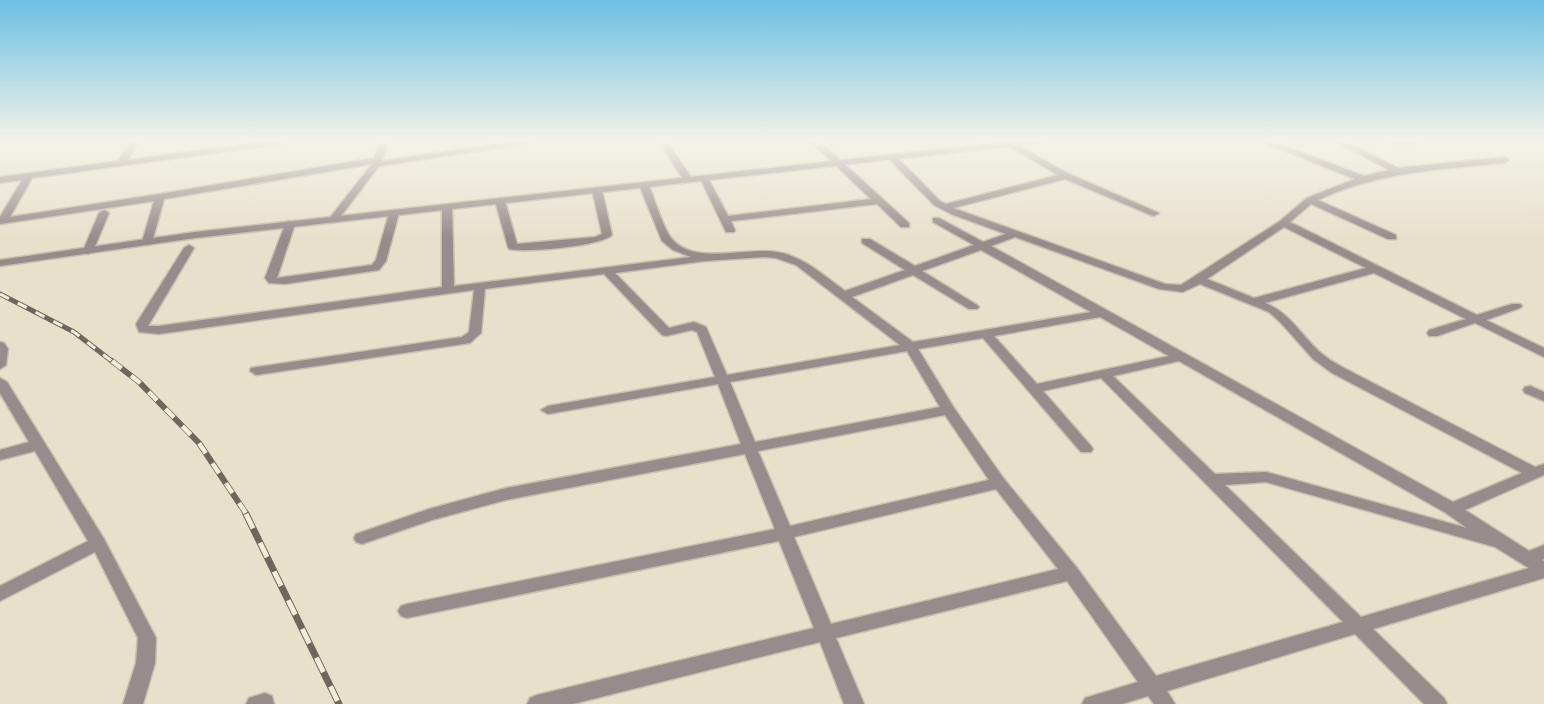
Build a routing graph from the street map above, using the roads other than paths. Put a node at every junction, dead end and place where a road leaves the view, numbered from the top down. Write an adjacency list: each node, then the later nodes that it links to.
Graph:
1 (53, 173): 11 (street)
2 (310, 173): 19 (street)
3 (369, 173): 30 (street)
4 (683, 173): 15 (street)
5 (754, 173): 13 (street)
6 (849, 173): 22 (street)
7 (908, 173): 23 (street)
8 (1061, 173): 12 (street)
9 (1344, 173): 16 (street)
10 (1391, 173): 16 (street)
11 (29, 176): 14 (street); 29 (street)
12 (1066, 176): 23 (street); 27 (street)
13 (704, 178): 15 (street); 28 (street)
14 (0, 180)
15 (688, 180): 17 (street)
16 (1362, 180): 20 (street)
17 (644, 185): 18 (street); 43 (street)
18 (597, 190): 21 (street); 21 (street)
19 (160, 197): 25 (street); 39 (street)
20 (1310, 200): 32 (street); 37 (street)
21 (500, 201): 24 (street)
22 (877, 201): 28 (street); 34 (street)
23 (944, 207): 36 (street)
24 (447, 208): 26 (street); 50 (street)
25 (106, 209): 29 (street); 42 (street)
26 (394, 213): 30 (street); 33 (street)
27 (1154, 213)
28 (725, 219): 35 (street)
29 (2, 220)
30 (334, 220): 33 (street)
31 (936, 220): 40 (street)
32 (1284, 223): 45 (street); 48 (street)
33 (290, 224): 39 (street)
34 (905, 225)
35 (730, 230)
36 (1012, 235): 40 (street); 48 (street)
37 (1392, 237)
38 (866, 241): 47 (street)
39 (147, 242): 42 (street)
40 (983, 246): 47 (street); 55 (street)
41 (189, 248): 50 (street)
42 (88, 251): 44 (street)
43 (705, 258): 46 (street); 51 (street)
44 (0, 263)
45 (1376, 269): 52 (street); 56 (street)
46 (607, 271): 49 (street); 66 (street)
47 (914, 271): 51 (street); 54 (street)
48 (1199, 280): 52 (street)
49 (480, 287): 50 (street); 64 (street)
50 (448, 290)
51 (843, 296): 60 (street)
52 (1254, 302): 77 (street)
53 (1516, 306): 56 (street)
54 (973, 307)
55 (1103, 313): 57 (street); 62 (street)
56 (1476, 317): 58 (street); 61 (street)
57 (985, 333): 60 (street); 68 (street)
58 (1433, 333)
59 (0, 346): 63 (street)
60 (910, 346): 66 (street); 72 (street)
61 (1544, 353)
62 (1182, 357): 65 (street); 80 (street)
63 (0, 365)
64 (256, 371)
65 (1104, 374): 68 (street); 78 (street)
66 (721, 381): 71 (street); 74 (street)
67 (1, 386): 73 (street)
68 (1034, 389): 75 (street)
69 (1530, 390): 70 (street)
70 (1544, 397)
71 (548, 410)
72 (948, 410): 74 (street); 79 (street)
73 (38, 445): 76 (street); 83 (street)
74 (751, 447): 81 (street); 82 (street)
75 (1086, 449)
76 (0, 455)
77 (1540, 471): 80 (street)
78 (1210, 480): 84 (street); 91 (street)
79 (1000, 483): 81 (street); 88 (street)
80 (1452, 509): 84 (street)
81 (786, 533): 90 (street); 92 (street)
82 (362, 538)
83 (98, 543): 89 (street); 94 (street)
84 (1503, 544): 86 (street)
85 (1544, 551): 86 (street)
86 (1528, 558): 87 (street)
87 (1544, 570): 91 (street)
88 (1071, 573): 92 (street); 93 (street)
89 (0, 594)
90 (407, 611)
91 (1357, 626): 93 (street); 99 (street)
92 (826, 633): 95 (street); 96 (street)
93 (1152, 686): 97 (street); 98 (street)
94 (133, 704)
95 (537, 704)
96 (854, 704)
97 (1092, 704)
98 (1165, 704)
99 (1437, 704)

